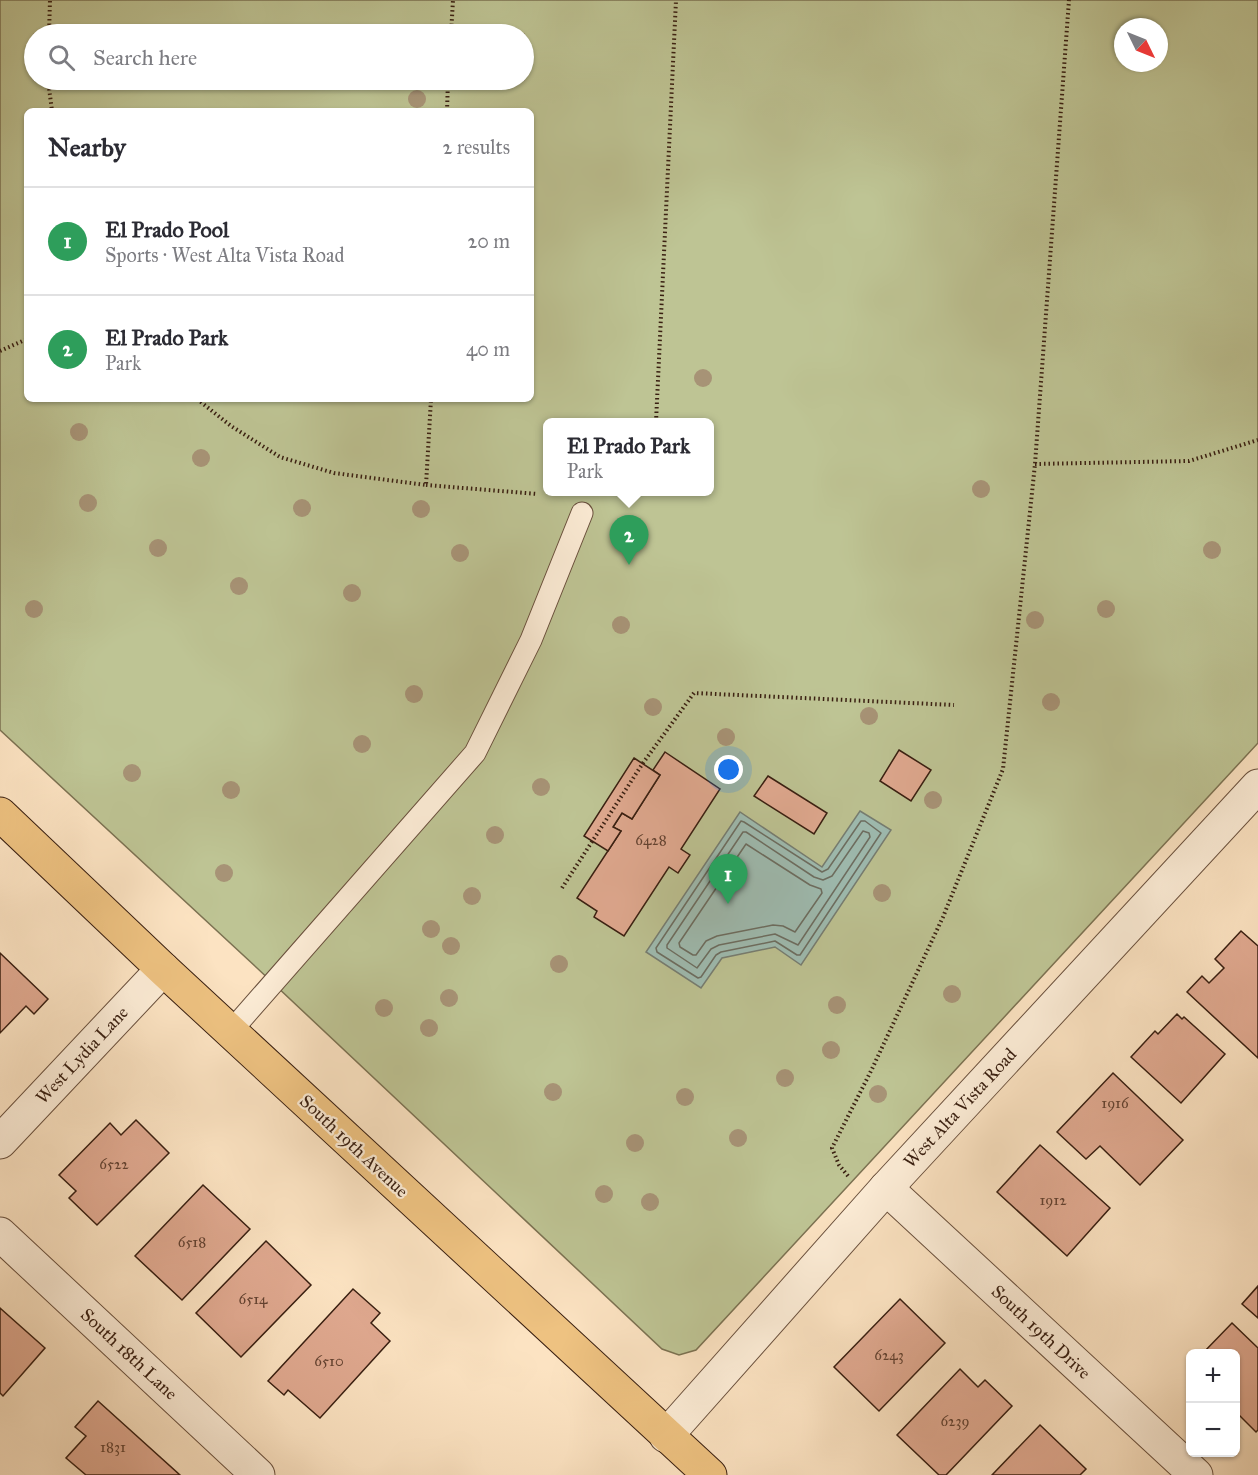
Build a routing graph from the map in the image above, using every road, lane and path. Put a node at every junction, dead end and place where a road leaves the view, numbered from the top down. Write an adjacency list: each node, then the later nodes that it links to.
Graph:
1 (50, 0): 5 (path)
2 (453, 0): 6 (path)
3 (676, 0): 15 (path)
4 (1069, 0): 17 (path)
5 (49, 24)
6 (452, 24)
7 (49, 90): 9 (path)
8 (448, 90): 10 (path)
9 (52, 108)
10 (447, 108)
11 (24, 340): 12 (path)
12 (0, 351)
13 (201, 402): 18 (path)
14 (431, 402): 18 (path)
15 (656, 418)
16 (1258, 440): 17 (path)
17 (1035, 464): 28 (path)
18 (426, 486): 19 (path)
19 (538, 494)
20 (582, 513): 26 (lane)
21 (954, 705): 24 (path)
22 (1258, 786): 28 (street, West Alta Vista Road)
23 (0, 814): 25 (main road, South 19th Avenue)
24 (562, 888)
25 (163, 969): 26 (main road, South 19th Avenue); 27 (street, West Lydia Lane)
26 (231, 1031): 30 (main road, South 19th Avenue)
27 (0, 1142)
28 (878, 1197): 30 (street, West Alta Vista Road); 33 (street, South 19th Drive)
29 (0, 1234): 31 (street, South 18th Lane)
30 (666, 1436): 32 (main road, South 19th Avenue)
31 (258, 1475)
32 (710, 1475)
33 (1196, 1475)

